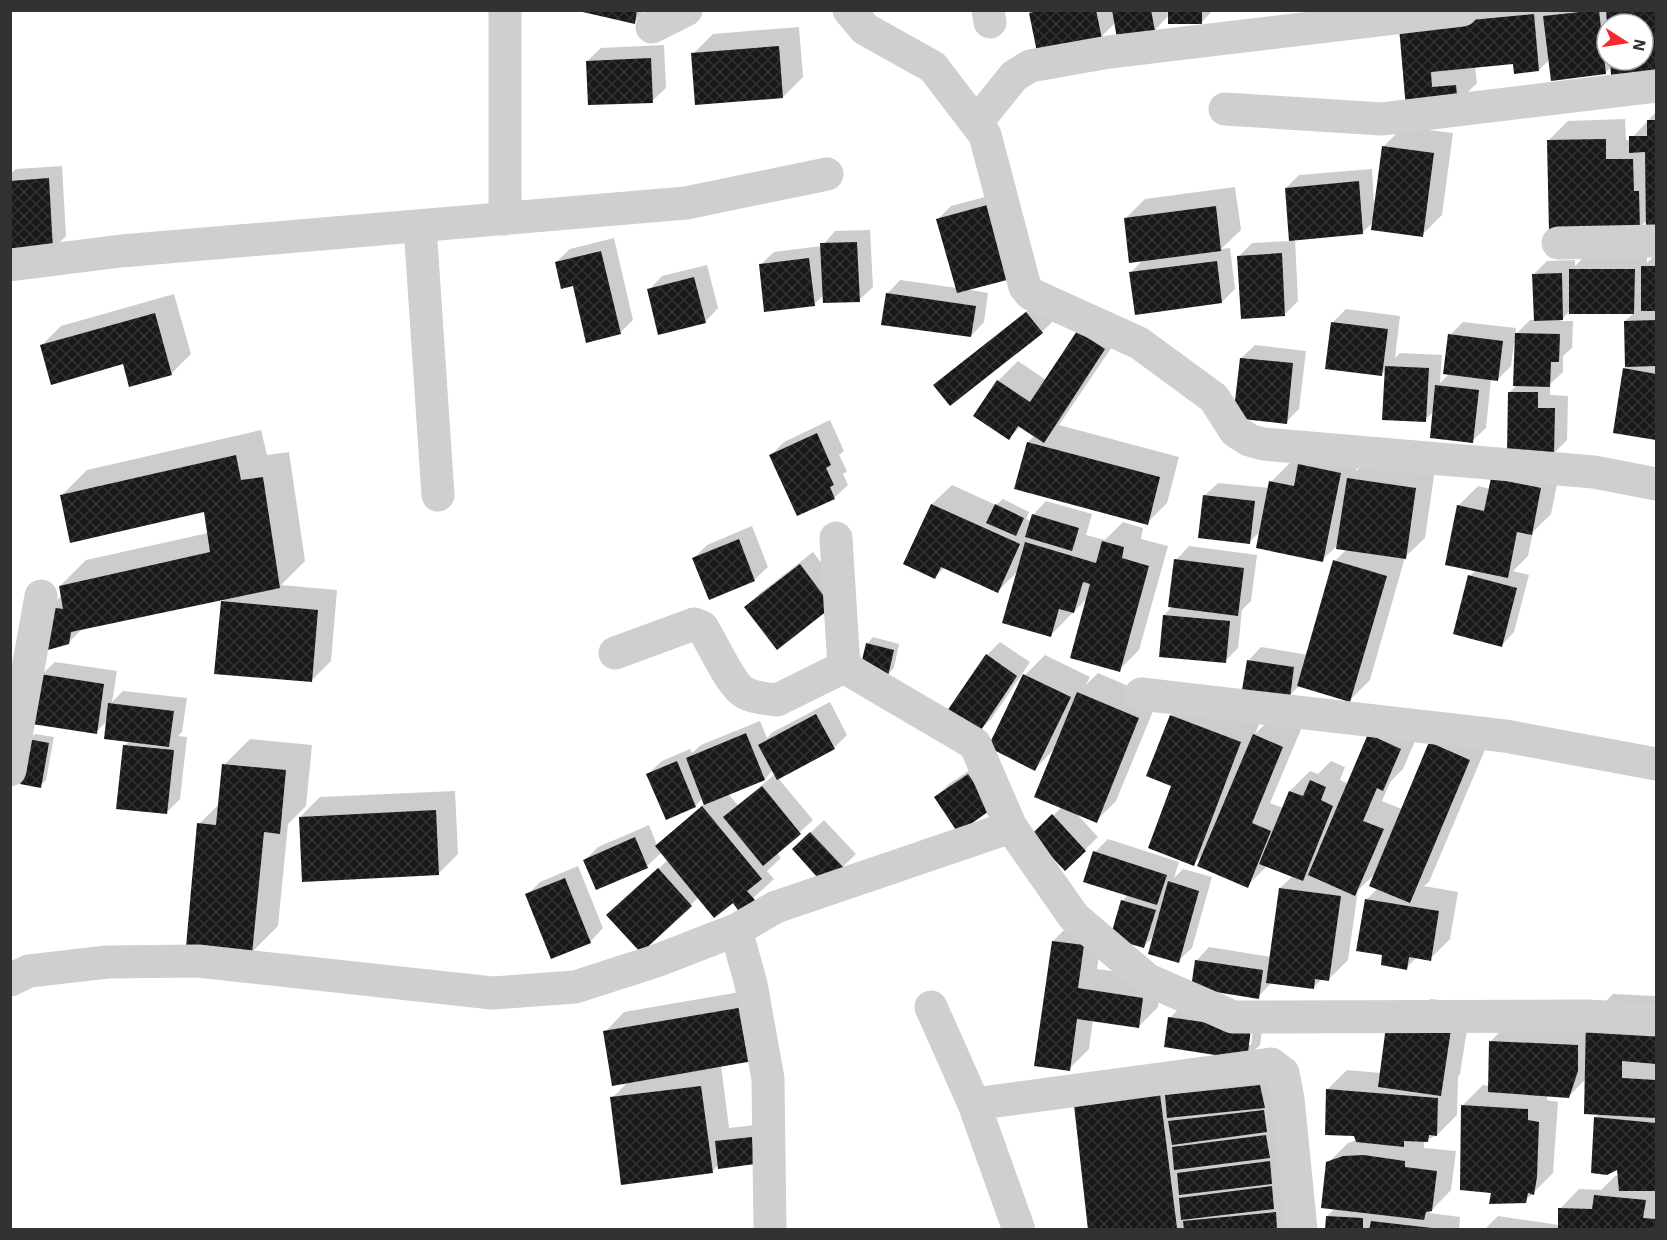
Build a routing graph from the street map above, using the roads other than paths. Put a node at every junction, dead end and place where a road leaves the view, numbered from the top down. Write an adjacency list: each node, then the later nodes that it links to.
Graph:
1 (505, 10): 10 (street)
2 (687, 10): 5 (street)
3 (849, 10): 8 (street)
4 (1462, 10): 8 (street)
5 (652, 27)
6 (1656, 86): 7 (street)
7 (1225, 110)
8 (976, 123): 15 (street)
9 (827, 174): 10 (street)
10 (504, 219): 11 (street)
11 (420, 226): 14 (street); 16 (street)
12 (1656, 241): 13 (street)
13 (1558, 243)
14 (10, 265)
15 (1656, 484)
16 (438, 495)
17 (836, 538): 20 (street)
18 (41, 596): 23 (street)
19 (615, 653): 20 (street)
20 (844, 667): 24 (street)
21 (1141, 694): 22 (street)
22 (1656, 764)
23 (10, 770)
24 (1011, 826): 25 (street); 28 (street)
25 (736, 930): 26 (street); 30 (street)
26 (10, 980)
27 (931, 1007): 29 (street)
28 (1656, 1020)
29 (974, 1104): 31 (street); 32 (street)
30 (770, 1230)
31 (1019, 1230)
32 (1301, 1230)

